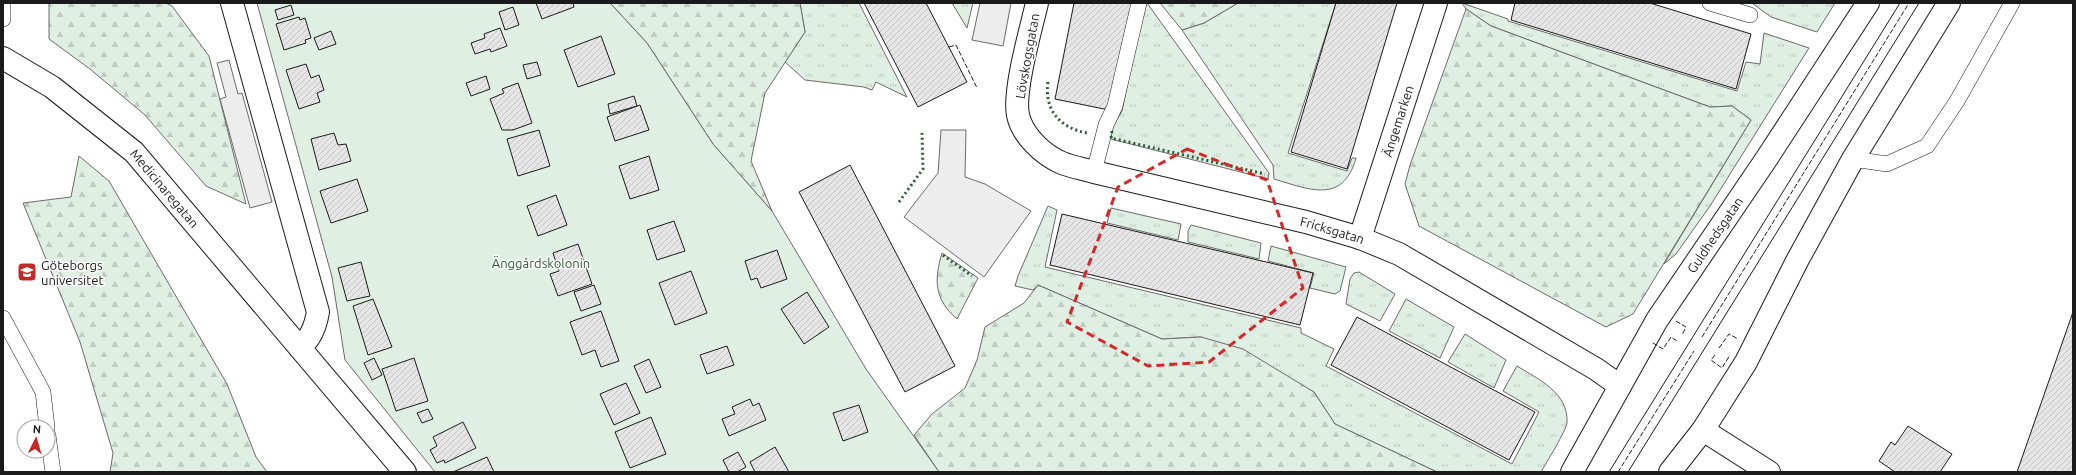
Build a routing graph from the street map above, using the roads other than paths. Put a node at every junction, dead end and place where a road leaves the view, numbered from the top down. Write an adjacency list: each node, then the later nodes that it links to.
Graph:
1 (3, 3): 11 (lane)
2 (232, 3): 18 (street)
3 (1037, 3): 13 (street, Lövskogsgatan)
4 (1139, 3): 15 (lane)
5 (1436, 3): 16 (street, Ängemarken)
6 (1710, 3): 10 (lane)
7 (1868, 3): 19 (street, Guldhedsgatan)
8 (1949, 3): 14 (street)
9 (2012, 3): 14 (lane)
10 (1750, 15)
11 (3, 19)
12 (3, 58): 18 (street, Medicinaregatan)
13 (1025, 133): 15 (street, Fricksgatan)
14 (1854, 159): 21 (street)
15 (1094, 172): 16 (street, Fricksgatan)
16 (1360, 238): 19 (street, Fricksgatan)
17 (3, 318): 20 (lane)
18 (300, 348): 24 (street, Medicinaregatan)
19 (1620, 386): 25 (street, Guldhedsgatan)
20 (46, 419)
21 (1703, 430): 26 (street); 27 (street)
22 (51, 459): 23 (lane)
23 (52, 472)
24 (405, 472)
25 (1572, 472)
26 (1670, 472)
27 (1769, 472)

